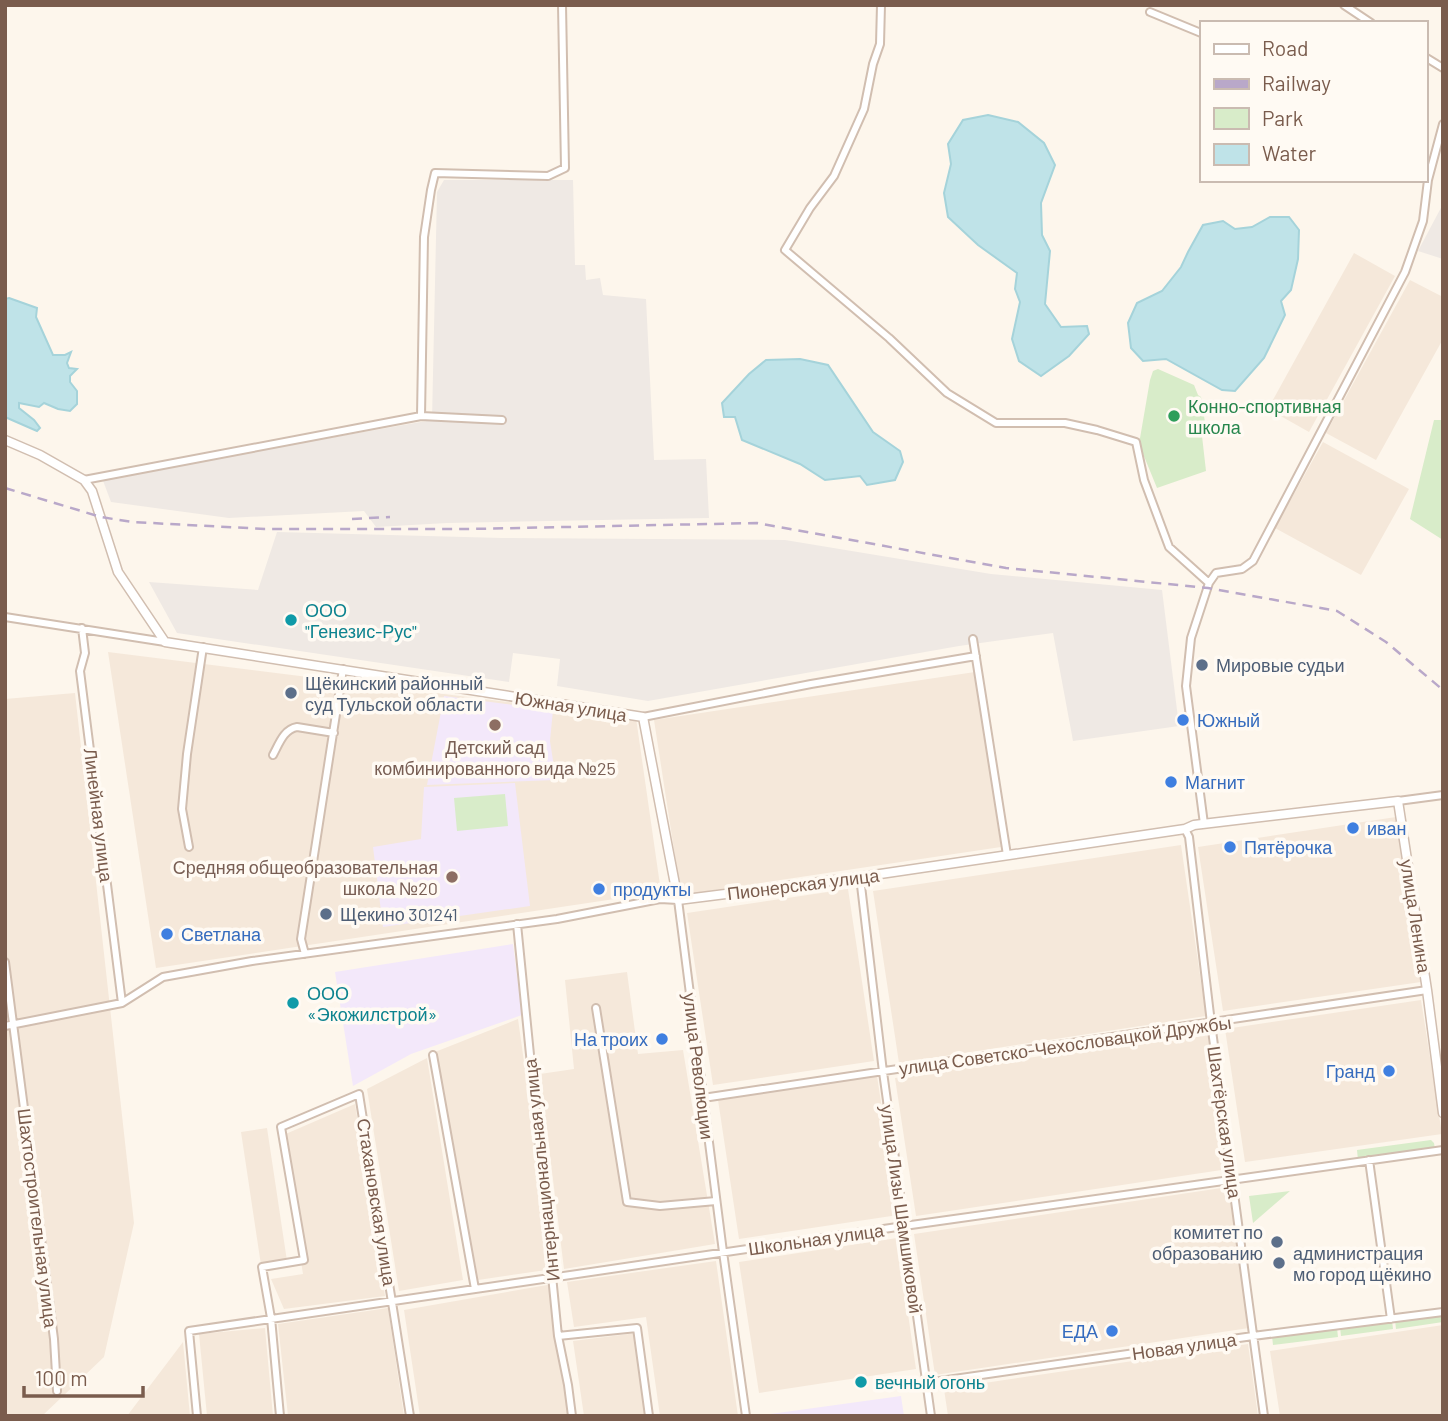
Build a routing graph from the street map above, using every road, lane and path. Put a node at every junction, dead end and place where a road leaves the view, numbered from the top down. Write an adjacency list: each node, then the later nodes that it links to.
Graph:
1 (562, 5): 12 (street)
2 (881, 5): 16 (street)
3 (1344, 5): 5 (street)
4 (1150, 12): 6 (street)
5 (1368, 21)
6 (1200, 33)
7 (1427, 58): 8 (street)
8 (1443, 68)
9 (1443, 124): 10 (street)
10 (1428, 169)
11 (1427, 182): 16 (street)
12 (421, 416): 13 (street); 15 (street)
13 (502, 420)
14 (5, 440): 15 (street)
15 (84, 480): 20 (street)
16 (1209, 585): 29 (street)
17 (5, 617): 18 (street)
18 (82, 628): 20 (street); 39 (street, Линейная улица)
19 (973, 639): 22 (street)
20 (165, 642): 21 (street, Южная улица)
21 (203, 647): 23 (street, Южная улица); 31 (street)
22 (976, 656): 24 (street, Южная улица); 32 (street)
23 (344, 669): 24 (street, Южная улица); 25 (street)
24 (643, 717): 34 (street, улица Революции)
25 (334, 733): 26 (street); 36 (street)
26 (273, 755)
27 (1443, 796): 28 (street, Пионерская улица)
28 (1398, 801): 29 (street, Пионерская улица); 38 (street, улица Ленина)
29 (1204, 824): 30 (street, Пионерская улица)
30 (1185, 829): 32 (street, Пионерская улица); 41 (street, Шахтёрская улица)
31 (189, 847)
32 (1007, 855): 33 (street, Пионерская улица)
33 (860, 877): 34 (street, Пионерская улица); 44 (street, улица Лизы Шамшиковой)
34 (678, 900): 35 (street, Пионерская улица); 45 (street, улица Революции)
35 (517, 924): 36 (street, Пионерская улица); 53 (street, Интернациональная улица)
36 (305, 954): 39 (street, Пионерская улица)
37 (5, 962): 42 (street, Шахтостроительная улица)
38 (1427, 990): 41 (street, улица Советско-Чехословацкой Дружбы); 46 (street, улица Ленина)
39 (122, 1003): 42 (street)
40 (597, 1008): 50 (street)
41 (1212, 1023): 44 (street, улица Советско-Чехословацкой Дружбы); 49 (street, Шахтёрская улица)
42 (9, 1026): 62 (street, Шахтостроительная улица)
43 (433, 1055): 54 (street)
44 (883, 1072): 45 (street, улица Советско-Чехословацкой Дружбы); 51 (street, улица Лизы Шамшиковой)
45 (703, 1098): 50 (street, улица Революции)
46 (1443, 1113)
47 (1443, 1150): 48 (street, Школьная улица)
48 (1369, 1160): 49 (street, Школьная улица); 58 (street)
49 (1233, 1179): 51 (street, Школьная улица); 60 (street, Шахтёрская улица)
50 (716, 1201): 52 (street, улица Революции)
51 (904, 1226): 52 (street, Школьная улица); 61 (street, улица Лизы Шамшиковой)
52 (723, 1252): 53 (street, Школьная улица); 68 (street, улица Революции)
53 (552, 1278): 54 (street, Школьная улица); 59 (street, Интернациональная улица)
54 (475, 1289): 55 (street, Школьная улица)
55 (393, 1301): 57 (street, Школьная улица); 57 (street, Стахановская улица); 65 (street, Стахановская улица)
56 (1443, 1312): 58 (street, Новая улица)
57 (271, 1318): 63 (street, Школьная улица); 64 (street)
58 (1391, 1318): 60 (street, Новая улица)
59 (558, 1336): 66 (street, Интернациональная улица); 67 (street)
60 (1253, 1336): 61 (street, Новая улица); 70 (street, Шахтёрская улица)
61 (926, 1383): 69 (street, улица Лизы Шамшиковой)
62 (57, 1391)
63 (197, 1416)
64 (280, 1416)
65 (410, 1416)
66 (572, 1416)
67 (649, 1416)
68 (746, 1416)
69 (931, 1416)
70 (1264, 1416)

